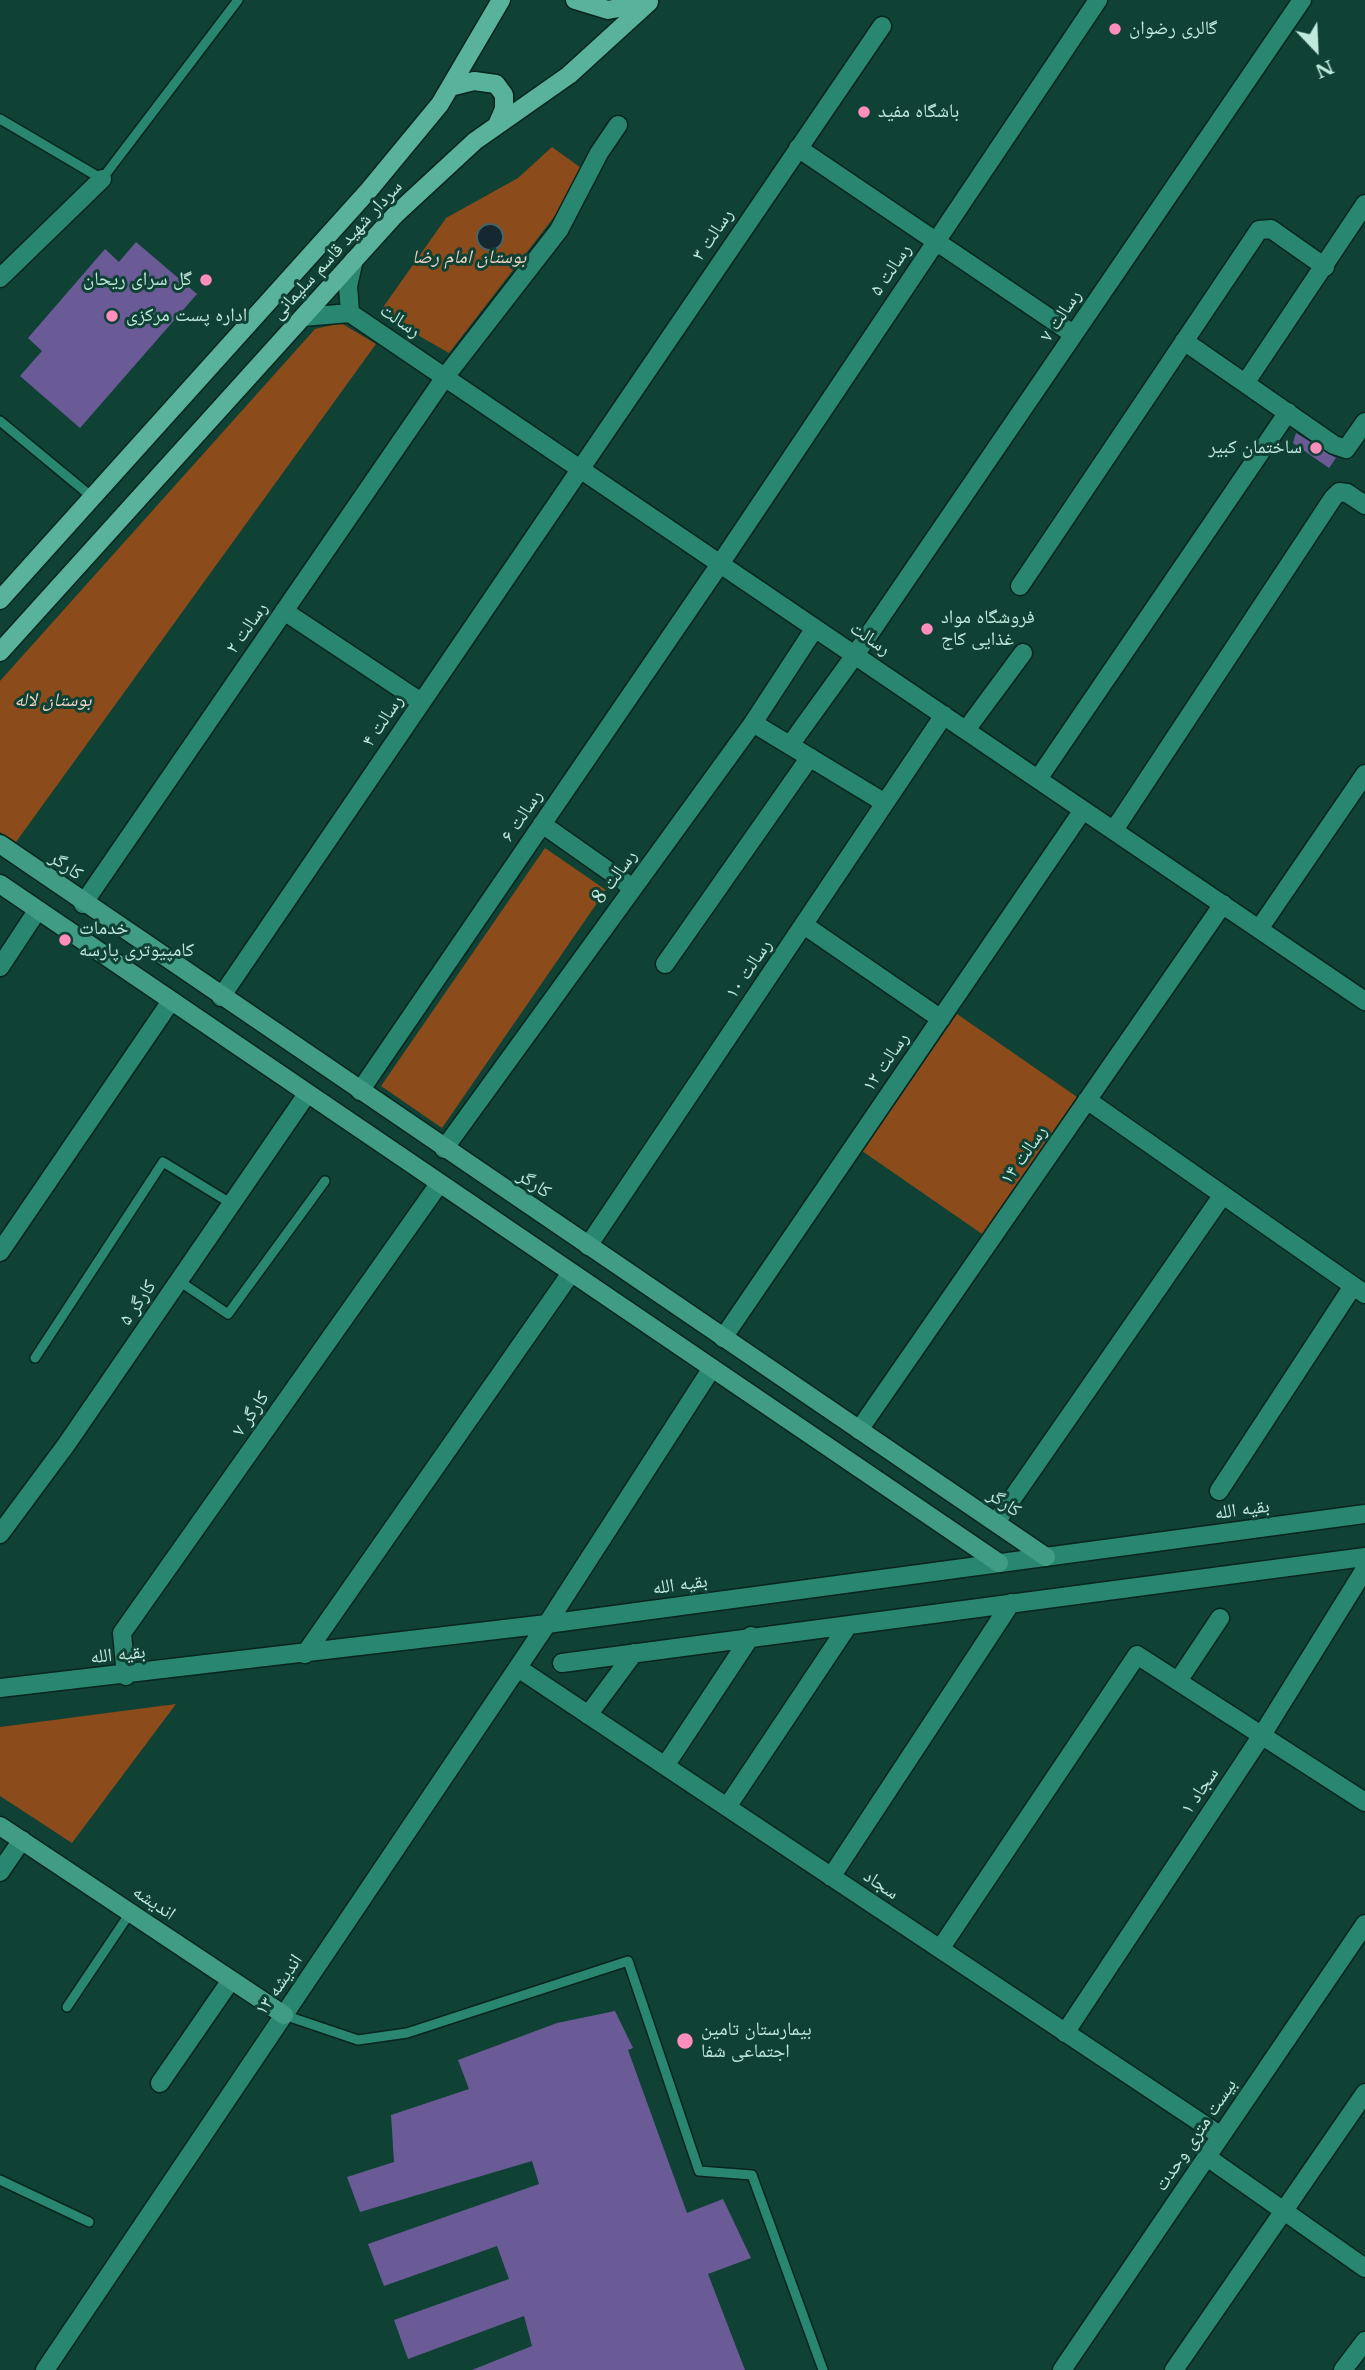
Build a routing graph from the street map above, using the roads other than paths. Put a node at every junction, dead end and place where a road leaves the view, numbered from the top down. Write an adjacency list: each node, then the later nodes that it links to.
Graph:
1 (238, 0): 13 (lane)
2 (501, 0): 8 (main road)
3 (575, 0): 6 (main road)
4 (1098, 0): 15 (street, رسالت ۵)
5 (1302, 0): 21 (street, رسالت ۷)
6 (651, 1): 10 (main road, سردار شهید قاسم سلیمانی)
7 (882, 26): 12 (street, رسالت ۳)
8 (450, 87): 10 (main road); 29 (main road)
9 (0, 120): 13 (lane)
10 (497, 125): 16 (main road, سردار شهید قاسم سلیمانی)
11 (618, 125): 23 (street, رسالت ۲)
12 (798, 148): 15 (street); 28 (street, رسالت ۳)
13 (102, 179): 18 (street)
14 (1365, 204): 17 (street)
15 (935, 241): 21 (street); 31 (street, رسالت ۵)
16 (354, 260): 19 (street, رسالت); 20 (main road, سردار شهید قاسم سلیمانی)
17 (1325, 267): 22 (street); 24 (street)
18 (0, 278)
19 (351, 313): 20 (street, رسالت); 23 (street, رسالت)
20 (303, 317): 36 (main road, سردار شهید قاسم سلیمانی)
21 (1073, 334): 38 (street, رسالت ۷)
22 (1184, 341): 24 (street); 32 (street)
23 (445, 377): 28 (street, رسالت); 34 (street, رسالت ۲)
24 (1246, 382): 25 (street)
25 (1288, 412): 27 (street); 46 (street)
26 (0, 421): 29 (lane)
27 (1365, 422)
28 (579, 468): 31 (street, رسالت); 39 (street, رسالت ۴)
29 (92, 497): 33 (main road)
30 (1365, 505): 50 (street)
31 (720, 564): 35 (street, رسالت); 49 (street, رسالت ۶)
32 (1020, 586)
33 (0, 600)
34 (284, 611): 39 (street); 54 (street, رسالت ۲)
35 (815, 628): 38 (street, رسالت); 41 (street, رسالت 8)
36 (0, 652)
37 (1023, 653): 42 (street)
38 (855, 655): 40 (street, رسالت); 43 (street, رسالت ۷)
39 (421, 702): 61 (street, رسالت ۴)
40 (944, 715): 42 (street, رسالت); 47 (street, رسالت ۱۰)
41 (753, 723): 43 (street); 53 (street, رسالت 8)
42 (966, 730): 46 (street, رسالت)
43 (790, 745): 44 (street)
44 (810, 757): 47 (street); 59 (street)
45 (1365, 774): 58 (street)
46 (1038, 779): 48 (street, رسالت)
47 (885, 803): 57 (street, رسالت ۱۰)
48 (1083, 810): 50 (street, رسالت); 64 (street, رسالت ۱۲)
49 (542, 824): 53 (street); 67 (street, رسالت ۶)
50 (1114, 831): 55 (street, رسالت)
51 (0, 844): 54 (street, کارگر)
52 (0, 884): 56 (street)
53 (633, 888): 70 (street, رسالت 8)
54 (83, 904): 61 (street, کارگر)
55 (1223, 904): 58 (street, رسالت); 69 (street, رسالت ۱۴)
56 (37, 911): 60 (street); 62 (street)
57 (804, 925): 64 (street); 75 (street, رسالت ۱۰)
58 (1259, 929): 63 (street, رسالت)
59 (665, 964)
60 (0, 967)
61 (221, 997): 65 (street, کارگر)
62 (171, 1001): 66 (street); 76 (street)
63 (1365, 1001)
64 (941, 1019): 80 (street, رسالت ۱۲)
65 (270, 1030): 66 (street); 67 (street, کارگر)
66 (252, 1056): 68 (street)
67 (359, 1091): 70 (street, کارگر)
68 (307, 1094): 72 (street); 74 (street, کارگر ۵)
69 (1087, 1100): 73 (street); 83 (street, رسالت ۱۴)
70 (444, 1149): 75 (street, کارگر)
71 (325, 1181): 78 (lane)
72 (439, 1184): 77 (street); 101 (street, کارگر ۷)
73 (1222, 1196): 79 (street); 86 (street)
74 (232, 1204): 78 (street, کارگر ۵); 81 (lane)
75 (588, 1246): 80 (street, کارگر)
76 (0, 1252)
77 (570, 1273): 82 (street); 98 (street)
78 (179, 1281): 87 (street, کارگر ۵)
79 (1359, 1290): 84 (street)
80 (723, 1338): 83 (street, کارگر)
81 (35, 1358)
82 (712, 1368): 90 (street); 94 (street, اندیشه ۱۳)
83 (859, 1430): 86 (street, کارگر)
84 (1219, 1491)
85 (1365, 1514): 88 (street, بقیه الله)
86 (996, 1522): 88 (street, کارگر)
87 (0, 1534)
88 (1046, 1557): 90 (street, بقیه الله)
89 (1365, 1557): 92 (street)
90 (999, 1563): 94 (street, بقیه الله)
91 (1365, 1569): 105 (street, سجاد ۱)
92 (1011, 1603): 95 (street); 112 (street)
93 (1220, 1618): 102 (street)
94 (547, 1623): 98 (street, بقیه الله); 100 (street, اندیشه ۱۳)
95 (847, 1627): 96 (street); 108 (street)
96 (751, 1636): 97 (street); 106 (street)
97 (634, 1653): 99 (street); 104 (street)
98 (304, 1654): 101 (street, بقیه الله)
99 (562, 1663)
100 (517, 1668): 104 (street, سجاد); 118 (street, اندیشه ۱۳)
101 (126, 1676): 103 (street, بقیه الله)
102 (1178, 1681): 105 (street); 115 (street)
103 (0, 1689)
104 (588, 1715): 106 (street, سجاد)
105 (1262, 1735): 107 (street); 119 (street, سجاد ۱)
106 (665, 1766): 108 (street, سجاد)
107 (1365, 1802)
108 (727, 1807): 112 (street, سجاد)
109 (0, 1826): 110 (street, اندیشه)
110 (22, 1840): 111 (street); 113 (street, اندیشه)
111 (0, 1872)
112 (831, 1877): 115 (street, سجاد)
113 (130, 1913): 116 (street, اندیشه); 117 (lane)
114 (1365, 1924): 122 (street, بیست متری وحدت)
115 (940, 1949): 119 (street, سجاد)
116 (231, 1980): 118 (street, اندیشه); 120 (street)
117 (67, 2007)
118 (284, 2015): 130 (street, اندیشه ۱۳); 131 (lane)
119 (1065, 2033): 122 (street, سجاد)
120 (160, 2083)
121 (1365, 2093): 125 (street)
122 (1221, 2136): 123 (street, بیست متری وحدت)
123 (1207, 2157): 125 (street); 132 (street, بیست متری وحدت)
124 (0, 2180): 126 (lane)
125 (1284, 2211): 127 (street); 129 (street)
126 (89, 2221)
127 (1365, 2268)
128 (1365, 2341): 133 (street)
129 (1181, 2367)
130 (45, 2370)
131 (823, 2370)
132 (1062, 2370)
133 (1343, 2370)

